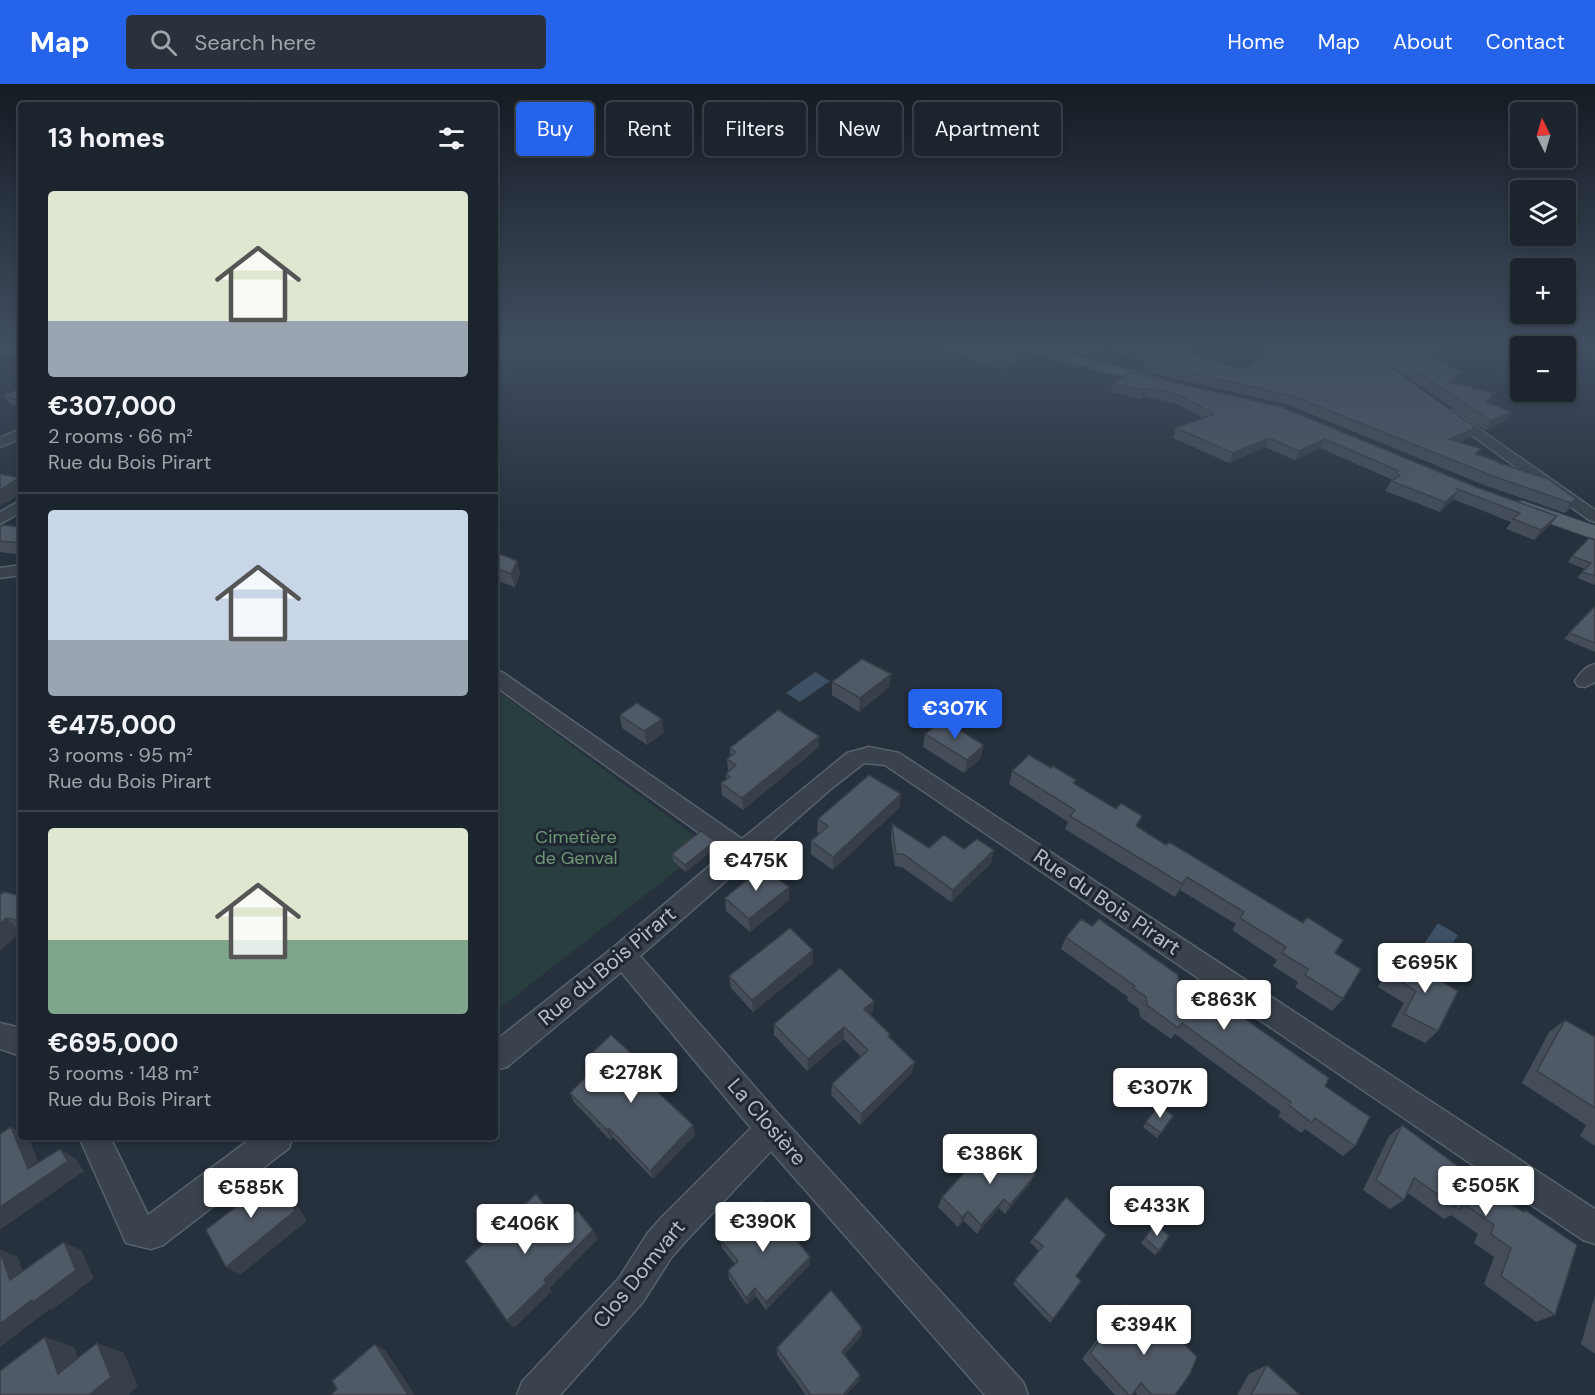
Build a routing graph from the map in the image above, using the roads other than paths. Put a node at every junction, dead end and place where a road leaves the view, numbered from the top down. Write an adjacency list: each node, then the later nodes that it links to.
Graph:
1 (1442, 406): 6 (street)
2 (18, 434): 3 (street)
3 (0, 443)
4 (1503, 500): 8 (main road)
5 (18, 507): 7 (street)
6 (1595, 517)
7 (0, 519)
8 (1595, 533)
9 (18, 570): 10 (street)
10 (0, 573)
11 (498, 679): 12 (street)
12 (742, 851): 13 (street, Rue du Bois Pirart); 20 (street, Rue du Bois Pirart)
13 (623, 955): 16 (street, Rue du Bois Pirart); 17 (street, La Closière)
14 (0, 1036): 15 (street)
15 (18, 1041)
16 (498, 1056)
17 (771, 1129): 21 (street, Clos Domvart); 22 (street, La Closière)
18 (95, 1140): 19 (street)
19 (275, 1140)
20 (1595, 1228)
21 (535, 1395)
22 (1010, 1395)

